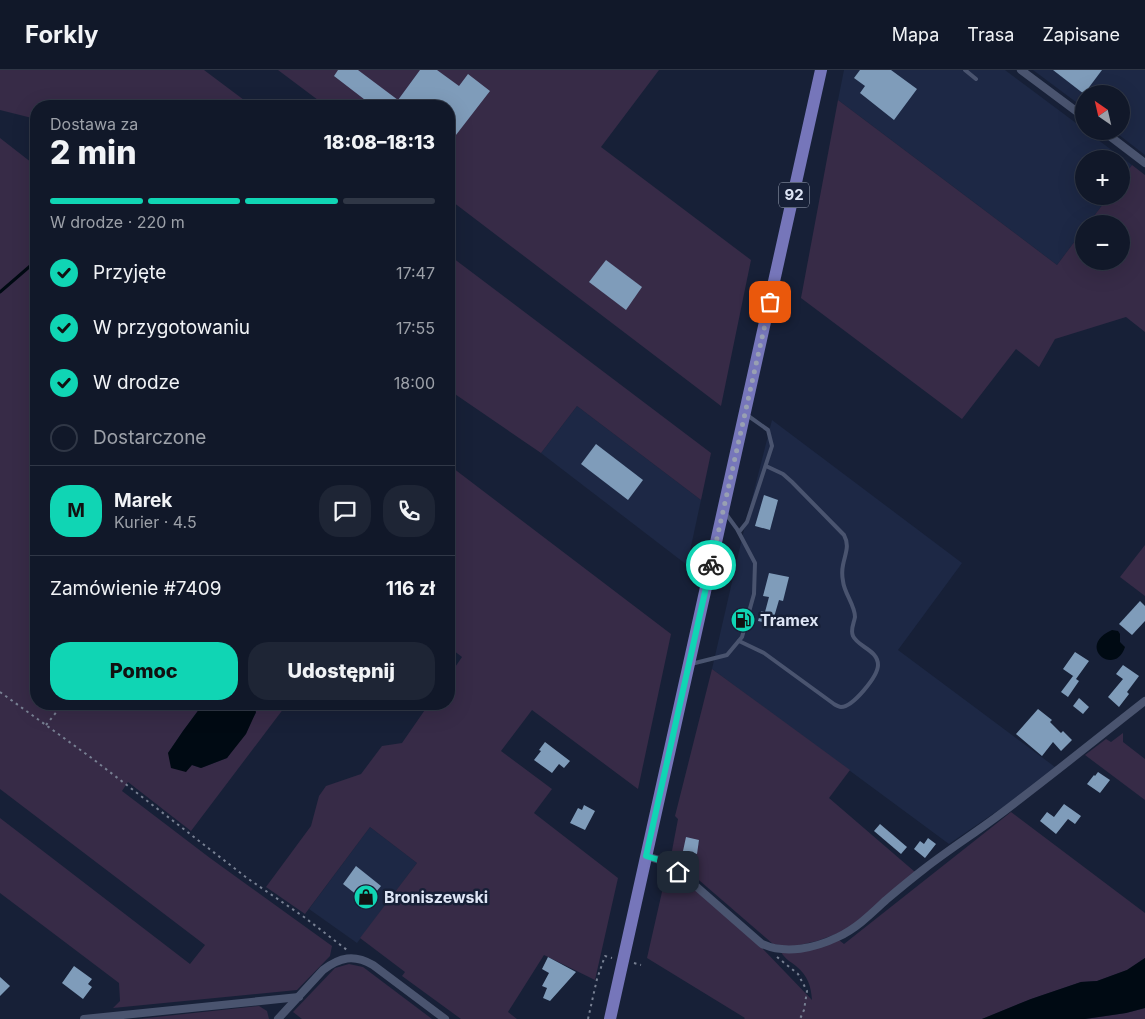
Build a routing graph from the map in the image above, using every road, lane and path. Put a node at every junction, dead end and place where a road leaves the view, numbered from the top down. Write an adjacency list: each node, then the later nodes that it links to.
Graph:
1 (822, 70): 8 (main road, 92)
2 (965, 70): 4 (lane)
3 (1021, 70): 5 (street)
4 (976, 79)
5 (1075, 110)
6 (1115, 140): 7 (street)
7 (1145, 163)
8 (745, 414): 9 (lane); 10 (main road, 92)
9 (766, 466): 11 (lane); 12 (lane)
10 (723, 511): 11 (lane); 13 (main road, 92)
11 (739, 532): 12 (lane)
12 (738, 641): 13 (lane)
13 (689, 664): 18 (main road, 92)
14 (0, 692): 17 (path)
15 (1145, 701): 19 (street)
16 (58, 710): 17 (path)
17 (46, 726): 20 (path)
18 (646, 856): 19 (street); 21 (main road, 92)
19 (774, 948): 29 (path)
20 (359, 959): 23 (street); 26 (street)
21 (624, 960): 22 (path); 27 (path); 28 (main road, 92)
22 (641, 964)
23 (299, 997): 24 (street); 25 (street)
24 (84, 1019)
25 (278, 1019)
26 (445, 1019)
27 (588, 1019)
28 (610, 1019)
29 (800, 1019)

